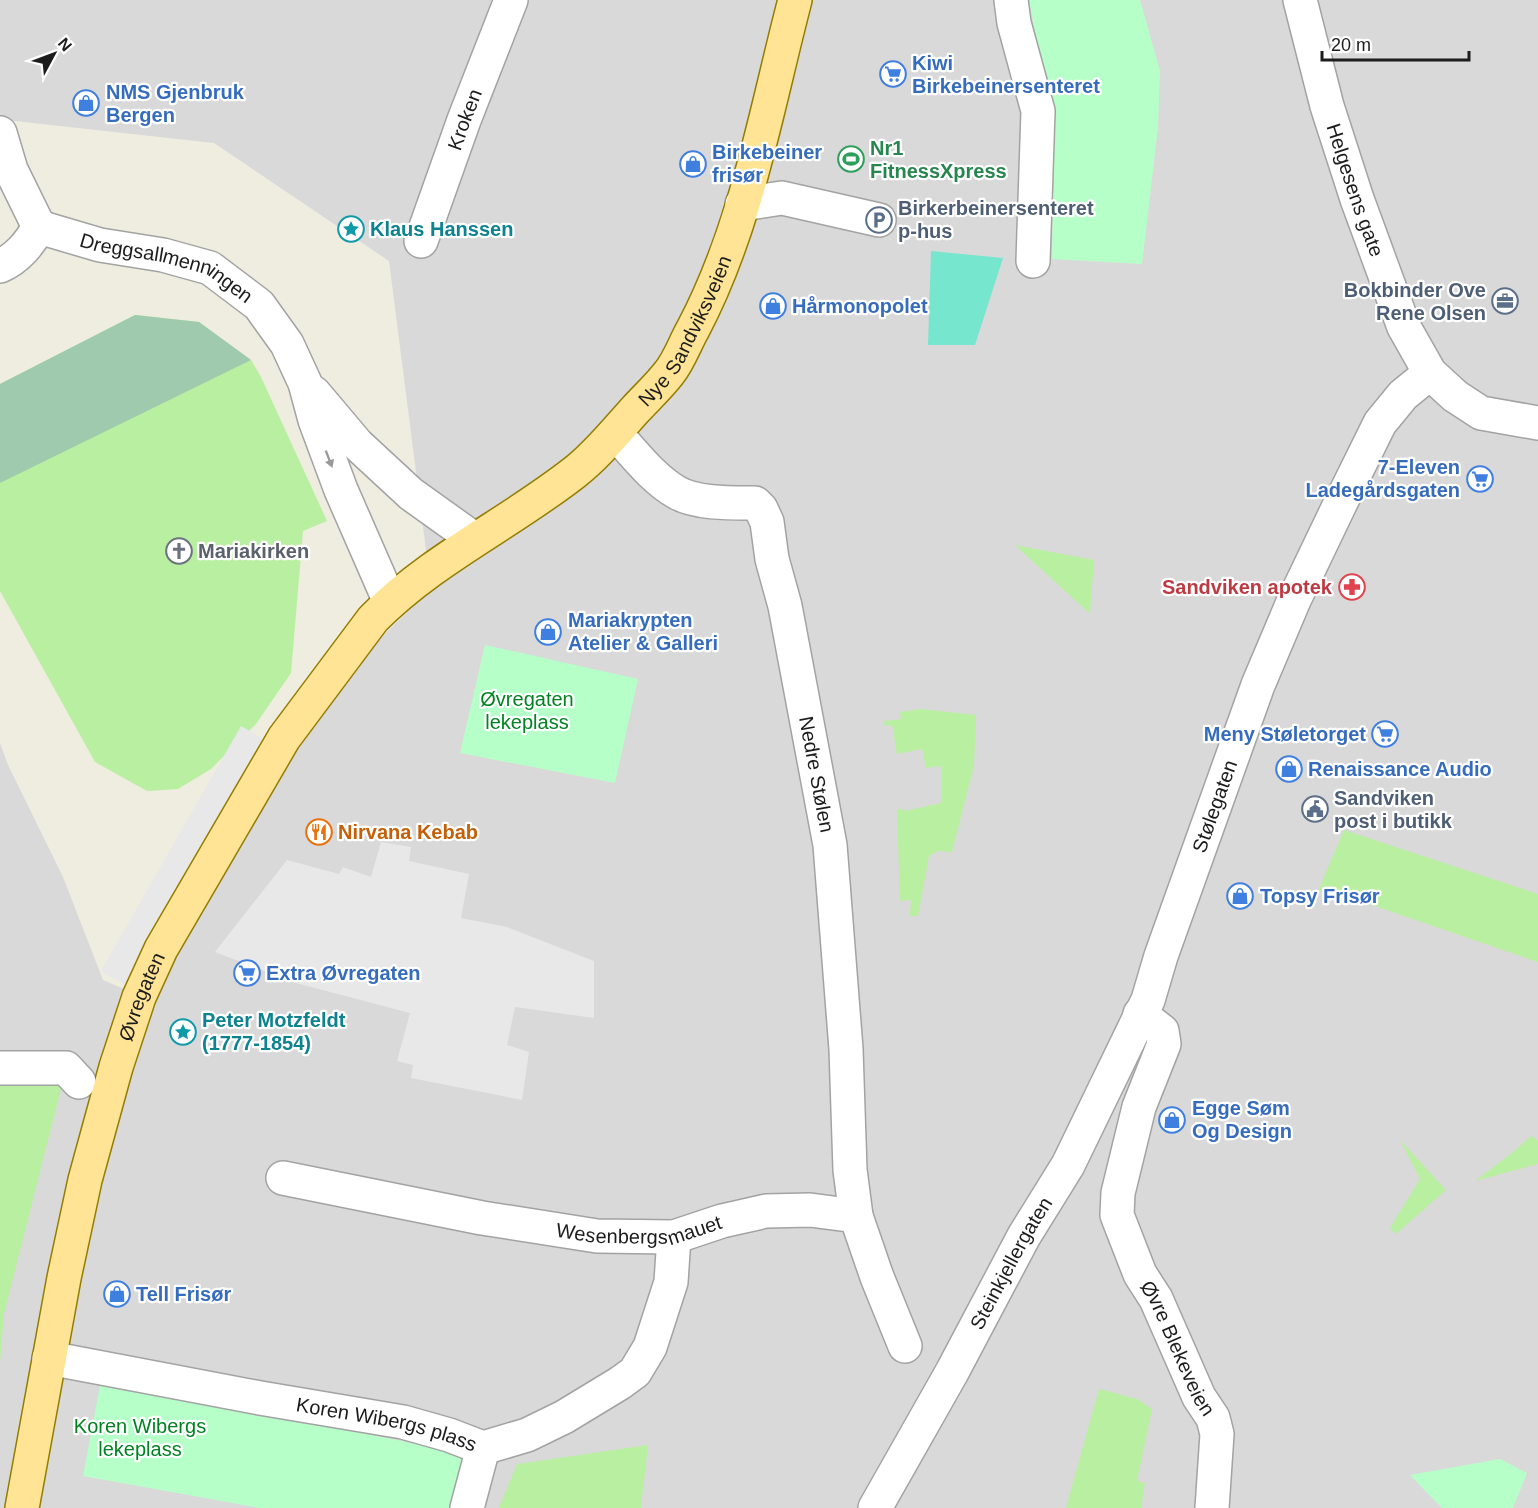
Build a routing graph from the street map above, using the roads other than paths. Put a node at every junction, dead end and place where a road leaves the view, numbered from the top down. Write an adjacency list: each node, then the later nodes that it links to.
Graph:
1 (511, 0): 9 (street, Kroken)
2 (795, 0): 6 (main road, Nye Sandviksveien)
3 (1011, 0): 10 (street)
4 (1300, 0): 12 (street, Helgesens gate)
5 (0, 133): 8 (street)
6 (742, 204): 7 (street); 15 (main road, Nye Sandviksveien)
7 (879, 220)
8 (39, 227): 11 (street); 13 (street, Dreggsallmenningen)
9 (422, 241)
10 (1033, 261)
11 (0, 266)
12 (1430, 373): 14 (street, Helgesens gate); 19 (street, Stølegaten)
13 (305, 383): 16 (street, Dreggsallmenningen); 18 (street, Dreggsallmenningen, one-way to 18)
14 (1538, 423)
15 (615, 434): 16 (main road, Nye Sandviksveien); 23 (street, Nedre Stølen)
16 (474, 539): 17 (main road, Nye Sandviksveien)
17 (436, 566): 18 (main road, Øvregaten)
18 (390, 602): 26 (main road, Øvregaten)
19 (1140, 1014): 30 (street, Steinkjellergaten); 31 (street, Øvre Blekeveien)
20 (0, 1068): 21 (street)
21 (79, 1082)
22 (283, 1178): 24 (street, Wesenbergsmauet)
23 (856, 1216): 24 (street, Wesenbergsmauet); 25 (street)
24 (675, 1237): 27 (street, Koren Wibergs plass)
25 (905, 1346)
26 (50, 1358): 27 (street, Koren Wibergs plass); 28 (main road, Øvregaten)
27 (483, 1448): 29 (street)
28 (22, 1508)
29 (467, 1508)
30 (875, 1508)
31 (1212, 1508)

